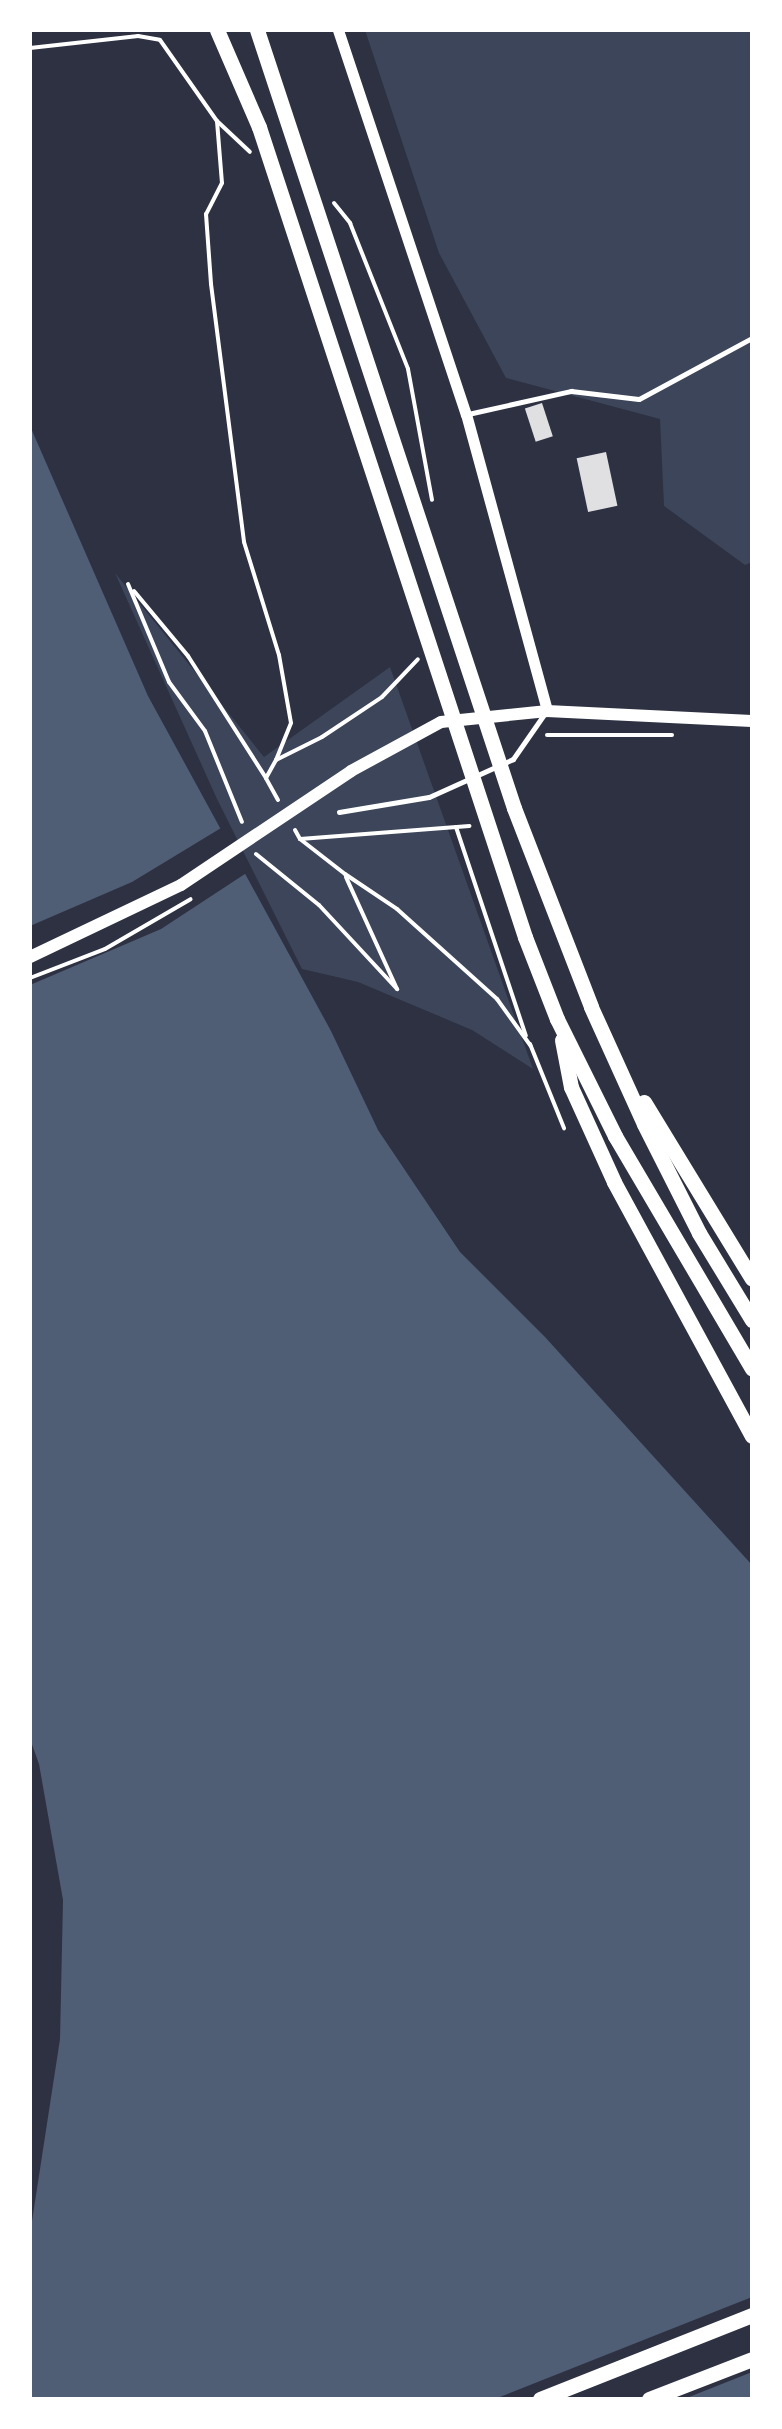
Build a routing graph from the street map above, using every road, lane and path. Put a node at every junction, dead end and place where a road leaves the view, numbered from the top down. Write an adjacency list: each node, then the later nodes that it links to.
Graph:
1 (217, 30): 25 (main road)
2 (256, 30): 24 (main road)
3 (338, 30): 9 (street)
4 (30, 48): 5 (path)
5 (218, 120): 6 (path); 17 (path)
6 (258, 157)
7 (330, 200): 10 (path)
8 (752, 338): 9 (lane)
9 (466, 414): 13 (street)
10 (434, 508)
11 (128, 584): 18 (path)
12 (425, 646): 17 (path)
13 (547, 711): 14 (main road); 15 (lane); 23 (main road)
14 (752, 721)
15 (528, 734): 16 (path); 20 (lane)
16 (672, 735)
17 (276, 760): 18 (path)
18 (266, 778): 19 (path)
19 (284, 809)
20 (339, 812)
21 (292, 824): 26 (path)
22 (456, 826): 26 (path)
23 (30, 957)
24 (591, 1007): 28 (main road); 29 (main road)
25 (557, 1019): 30 (main road); 31 (main road)
26 (530, 1044): 27 (path)
27 (564, 1128)
28 (752, 1279)
29 (752, 1320)
30 (752, 1369)
31 (752, 1436)
32 (752, 2315): 34 (main road)
33 (752, 2359): 35 (main road)
34 (540, 2399)
35 (649, 2399)

